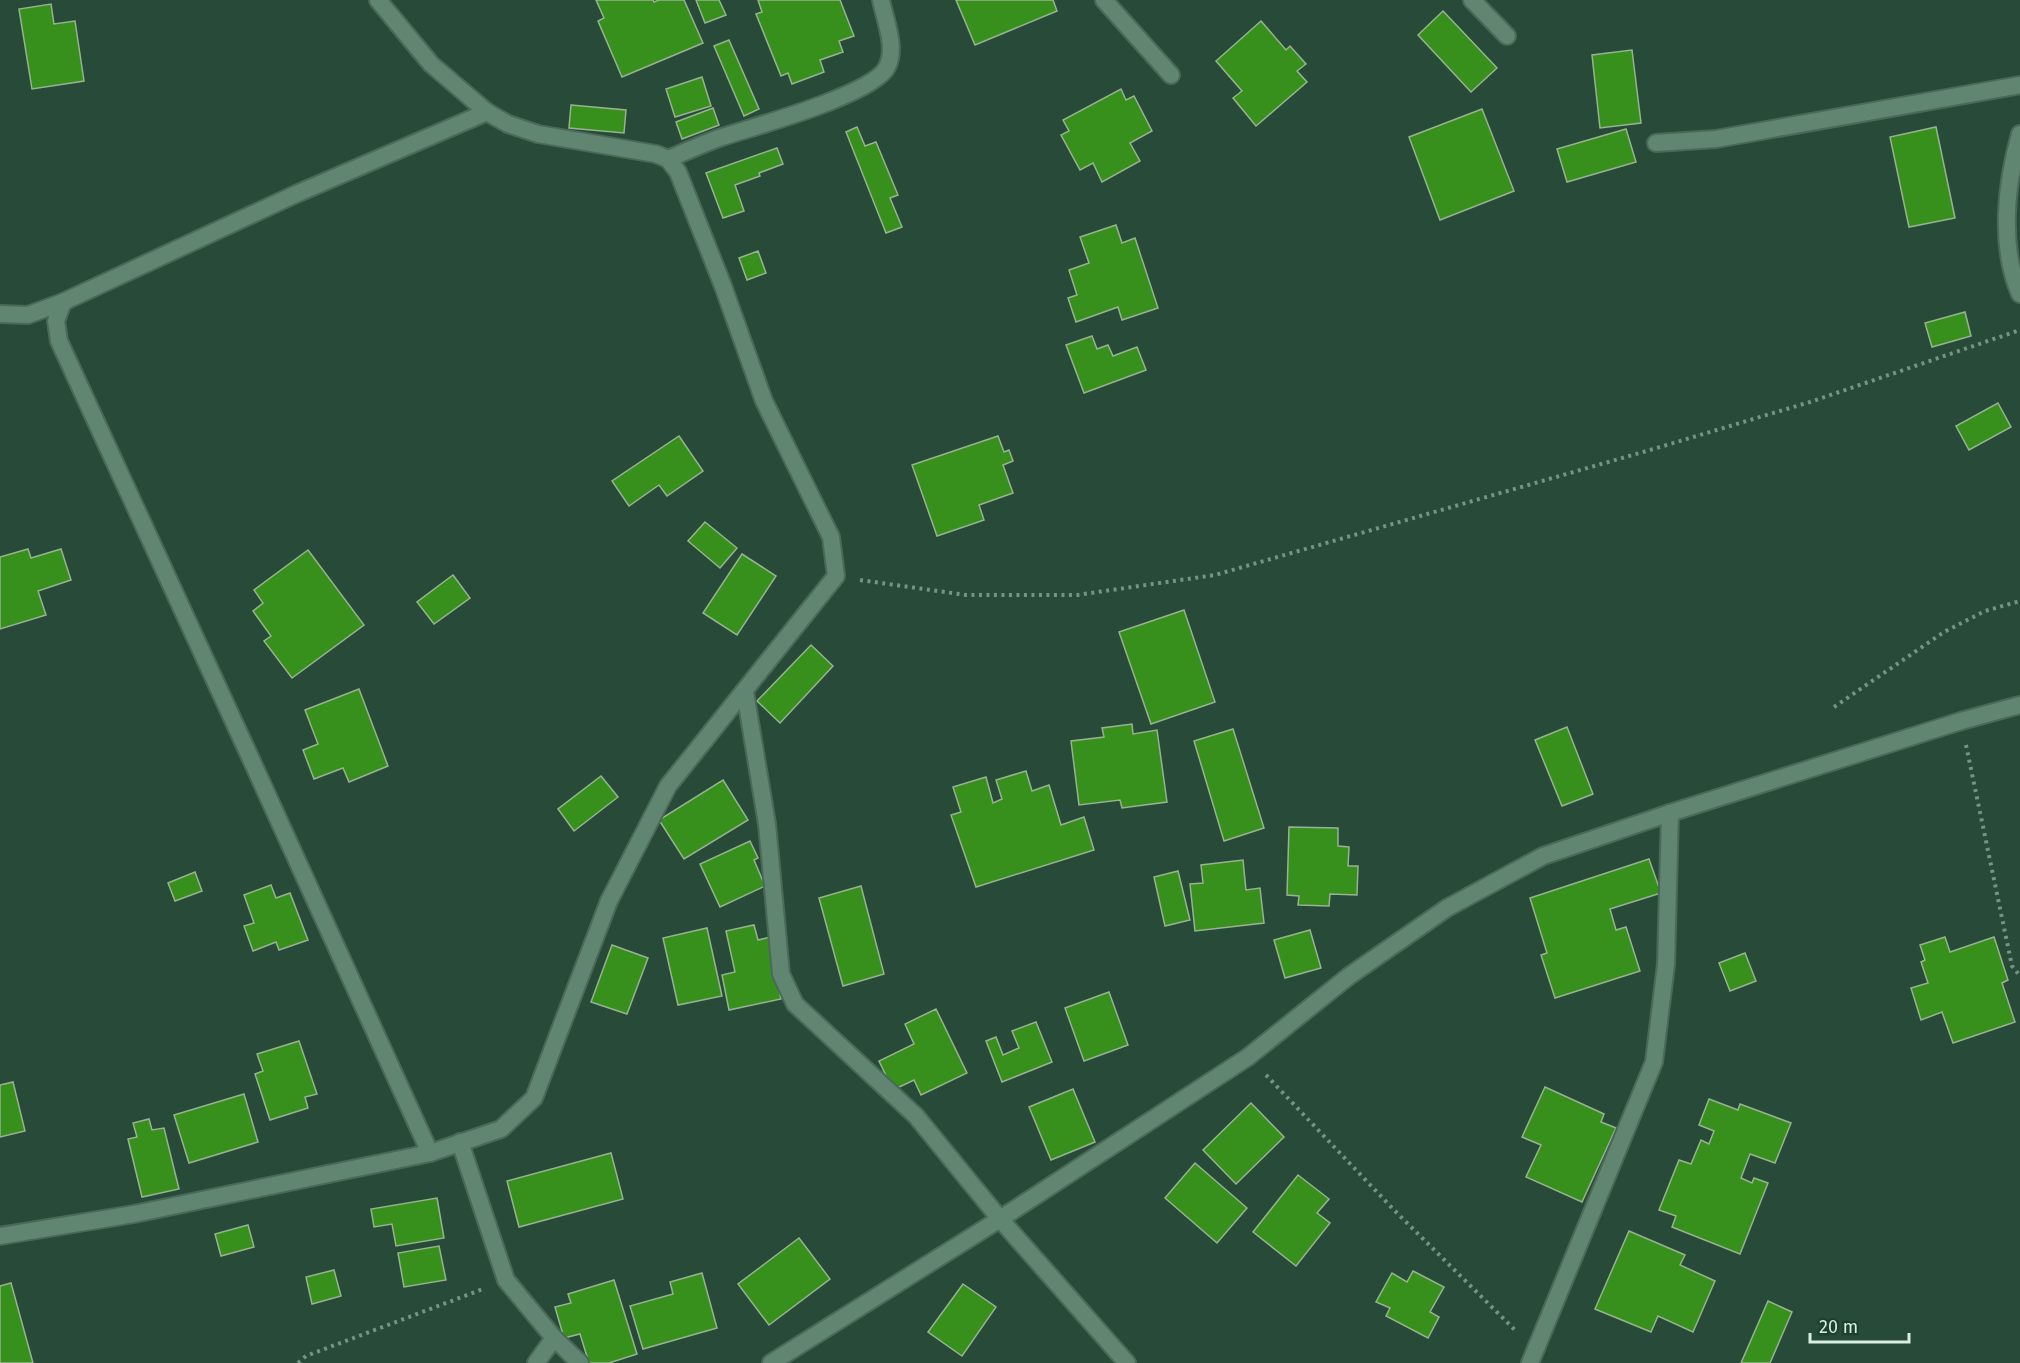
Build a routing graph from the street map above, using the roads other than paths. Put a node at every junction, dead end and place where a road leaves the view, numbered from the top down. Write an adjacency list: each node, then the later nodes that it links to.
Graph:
1 (378, 0): 8 (street)
2 (881, 0): 11 (street)
3 (1104, 0): 6 (street)
4 (1472, 0): 5 (street)
5 (1507, 36)
6 (1171, 75)
7 (2020, 85): 10 (street)
8 (487, 112): 11 (street); 13 (street)
9 (2020, 134): 12 (street)
10 (1656, 143)
11 (668, 159): 15 (street)
12 (2020, 294)
13 (63, 302): 14 (street); 19 (street)
14 (0, 314)
15 (745, 692): 18 (street); 20 (street)
16 (2020, 705): 17 (street)
17 (1670, 813): 20 (street); 23 (street)
18 (460, 1142): 19 (street); 22 (street)
19 (430, 1153): 21 (street)
20 (1000, 1218): 26 (street); 27 (street)
21 (0, 1236)
22 (554, 1338): 24 (street); 25 (street)
23 (1533, 1357)
24 (536, 1363)
25 (580, 1363)
26 (771, 1363)
27 (1127, 1363)

